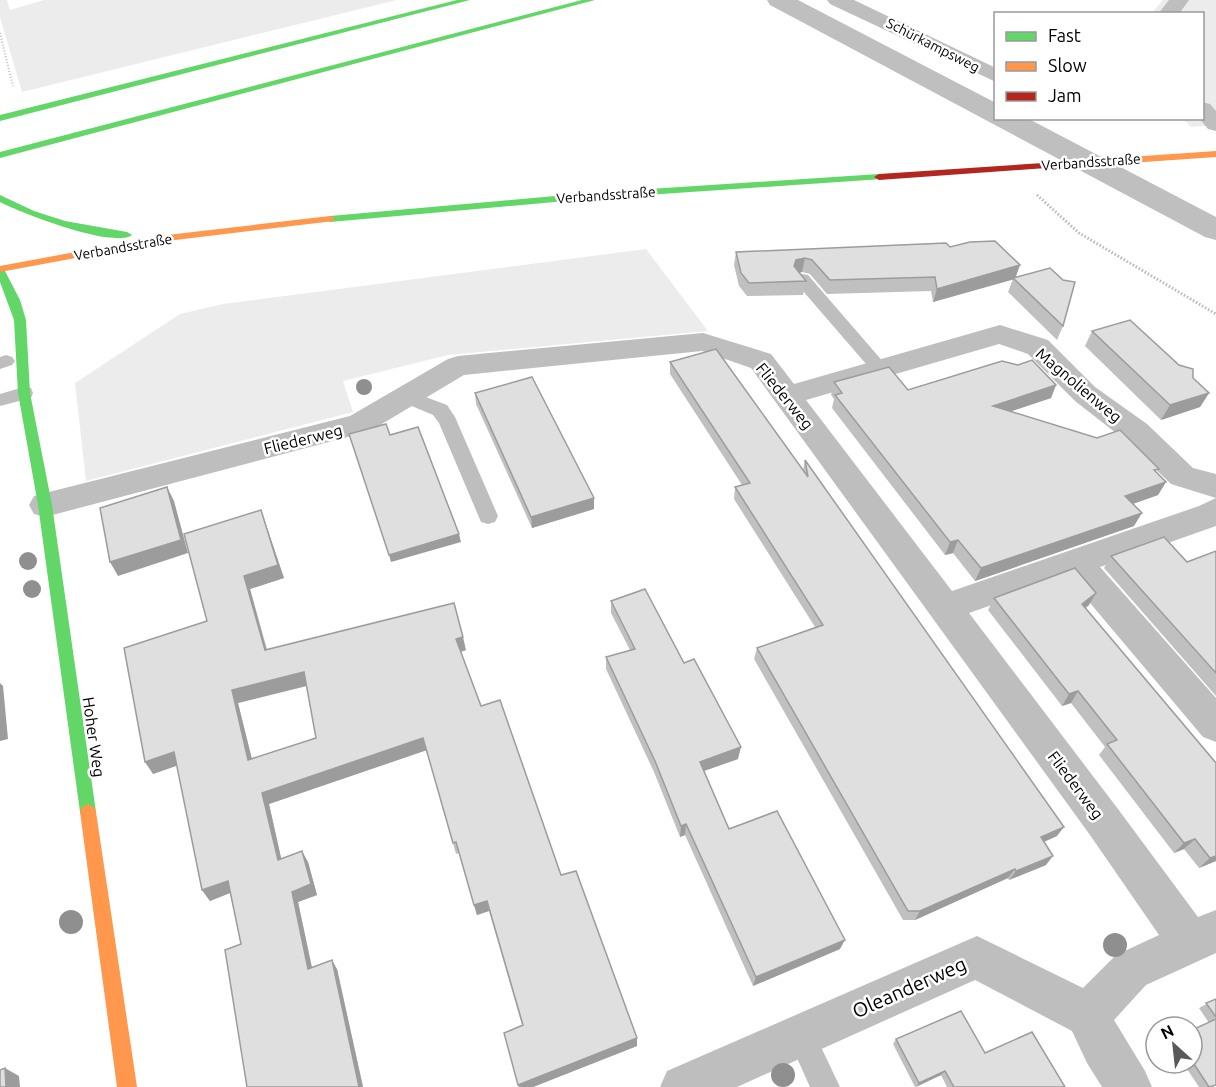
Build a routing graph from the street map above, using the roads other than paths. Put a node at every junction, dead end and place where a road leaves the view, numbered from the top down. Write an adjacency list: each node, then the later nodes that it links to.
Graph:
1 (466, 0): 8 (main road)
2 (591, 0): 11 (main road)
3 (837, 0): 6 (street, Schürkampsweg)
4 (1179, 0): 5 (street)
5 (1170, 12)
6 (994, 75)
7 (1204, 110): 9 (street)
8 (0, 118)
9 (1216, 124)
10 (1216, 154): 13 (main road, Verbandsstraße)
11 (0, 155)
12 (0, 198): 13 (main road)
13 (167, 238): 14 (main road, Verbandsstraße)
14 (0, 270): 18 (main road, Hoher Weg)
15 (802, 279): 17 (lane)
16 (2, 357): 18 (main road, Hoher Weg)
17 (879, 368): 20 (street, Magnolienweg); 22 (street, Magnolienweg)
18 (24, 393): 21 (lane); 23 (main road, Hoher Weg)
19 (407, 396): 20 (street, Fliederweg); 23 (street, Fliederweg); 25 (lane)
20 (788, 396): 27 (street, Fliederweg)
21 (0, 400)
22 (1216, 486)
23 (45, 505): 32 (main road, Hoher Weg)
24 (1216, 510): 26 (street)
25 (488, 516)
26 (1076, 562): 27 (street); 28 (street)
27 (944, 608): 29 (street, Fliederweg)
28 (1216, 725)
29 (1203, 937): 30 (street)
30 (1088, 1015): 31 (street, Oleanderweg); 35 (street)
31 (801, 1036): 33 (street, Oleanderweg); 34 (lane)
32 (127, 1087)
33 (683, 1087)
34 (825, 1087)
35 (1129, 1087)

